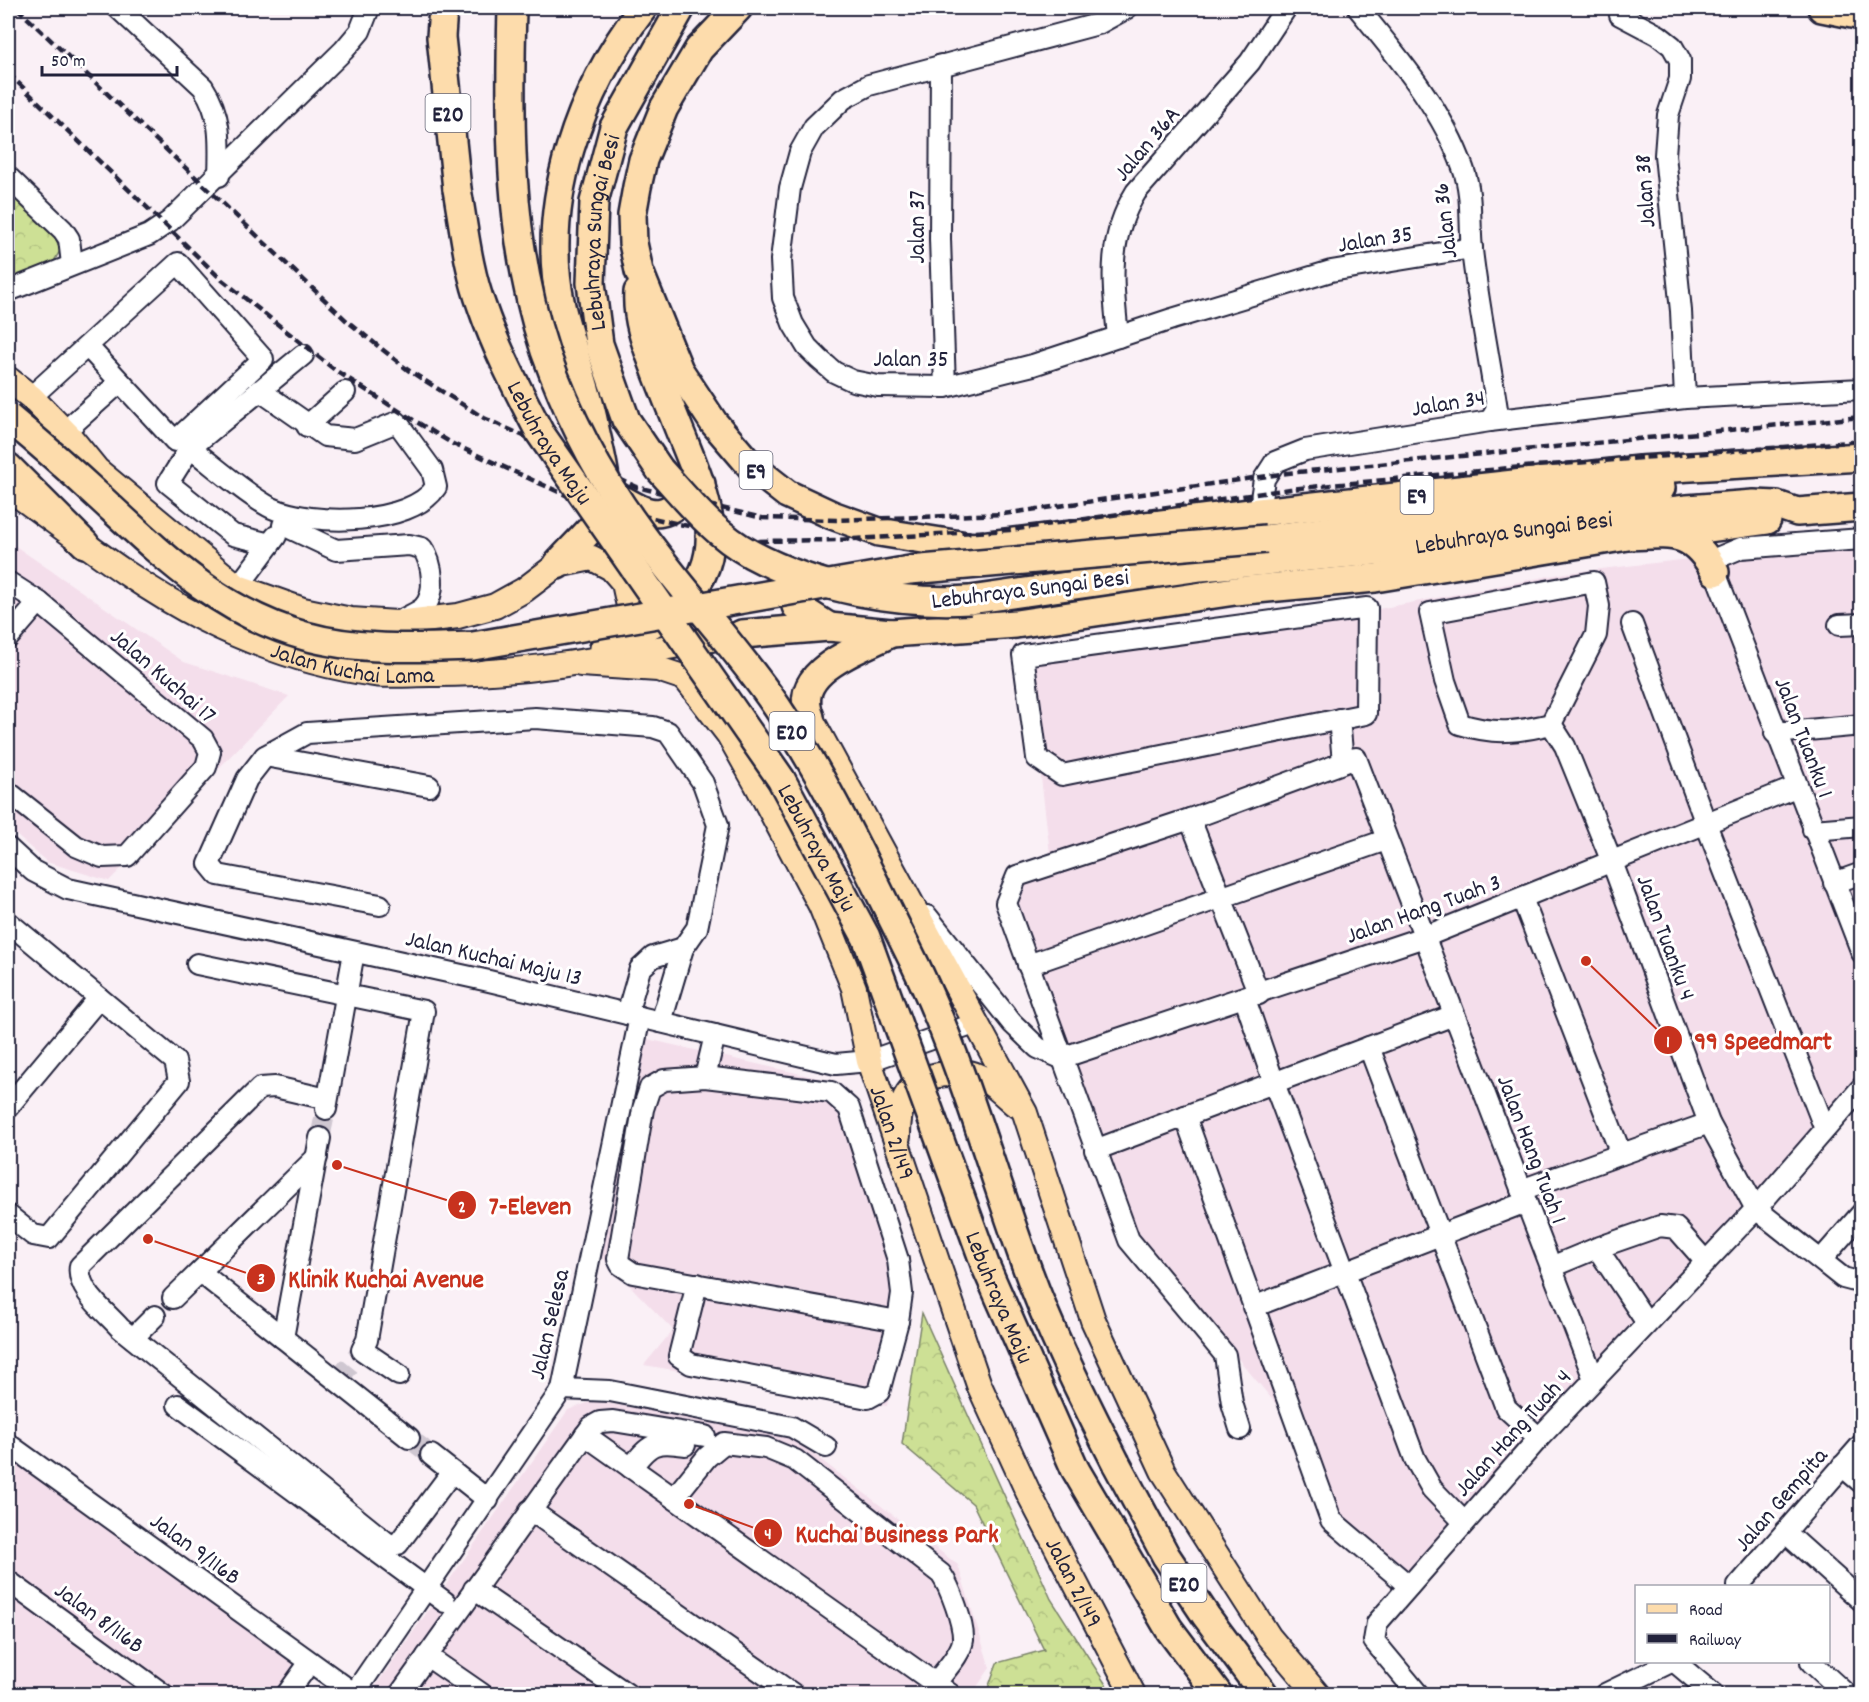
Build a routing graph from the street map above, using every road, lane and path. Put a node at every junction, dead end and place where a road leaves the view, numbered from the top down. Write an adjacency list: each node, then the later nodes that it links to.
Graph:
1 (118, 8): 17 (street)
2 (369, 8): 17 (street)
3 (428, 8): 15 (highway)
4 (443, 8): 15 (highway, Lebuhraya Maju / E20)
5 (512, 8): 190 (highway, Lebuhraya Maju / E20, bridge)
6 (643, 8): 45 (highway)
7 (681, 8): 56 (highway, Lebuhraya Sungai Besi / E9, bridge)
8 (738, 8): 21 (highway, Lebuhraya Sungai Besi / E9)
9 (1127, 8): 16 (street, Jalan 35)
10 (1286, 8): 23 (street, Jalan 36A)
11 (1358, 8): 19 (street, Jalan 36)
12 (1822, 8): 14 (highway)
13 (1620, 15): 33 (street, Jalan 38)
14 (1862, 16)
15 (441, 37): 189 (highway, Lebuhraya Maju / E20, bridge)
16 (942, 66): 28 (street, Jalan 37); 28 (street, Jalan 35)
17 (219, 176): 20 (street)
18 (8, 177): 20 (street)
19 (1472, 248): 23 (street, Jalan 35); 35 (street, Jalan 36)
20 (72, 264): 22 (street)
21 (639, 271): 43 (highway); 55 (highway, Lebuhraya Sungai Besi / E9)
22 (8, 291)
23 (1118, 337): 28 (street, Jalan 35)
24 (88, 347): 27 (street); 27 (street); 32 (street)
25 (303, 355): 30 (street)
26 (8, 379): 32 (main road, Jalan Kuchai Lama)
27 (120, 382): 37 (street)
28 (945, 387)
29 (1862, 389): 33 (street, Jalan 34)
30 (259, 390): 36 (street); 39 (street)
31 (345, 392): 36 (street)
32 (31, 397): 37 (main road, Jalan Kuchai Lama)
33 (1685, 398): 35 (street, Jalan 34)
34 (8, 417): 42 (highway, bridge)
35 (1490, 421): 47 (street, Jalan 34)
36 (307, 426): 49 (street)
37 (65, 431): 60 (main road, Jalan Kuchai Lama)
38 (8, 434): 60 (main road)
39 (190, 448): 49 (street); 54 (street)
40 (1862, 457): 47 (highway, Lebuhraya Sungai Besi / E9)
41 (8, 467): 53 (highway)
42 (1862, 476)
43 (702, 484): 45 (highway); 71 (highway)
44 (8, 488): 53 (main road, Jalan Kuchai Lama)
45 (606, 490): 57 (highway)
46 (1862, 507): 48 (highway, Lebuhraya Sungai Besi / E9)
47 (1259, 512): 55 (highway, Lebuhraya Sungai Besi / E9)
48 (1797, 512): 50 (highway); 56 (highway, Lebuhraya Sungai Besi / E9)
49 (287, 520): 54 (street); 63 (street)
50 (1748, 522): 51 (highway); 58 (highway)
51 (1666, 534): 58 (highway); 61 (highway)
52 (1862, 539): 58 (street)
53 (85, 544): 72 (main road, Jalan Kuchai Lama)
54 (270, 544): 60 (street)
55 (973, 547): 67 (highway)
56 (1386, 550): 61 (highway)
57 (557, 565): 63 (main road, Jalan Kuchai Lama); 71 (main road)
58 (1716, 565): 77 (street, Jalan Tuanku 1)
59 (8, 582): 62 (street, Jalan Kuchai 17)
60 (238, 587): 63 (main road, Jalan Kuchai Lama)
61 (1235, 591): 68 (highway)
62 (39, 602): 70 (street); 82 (street, Jalan Kuchai 17)
63 (397, 622)
64 (1632, 624): 84 (street)
65 (1862, 624): 66 (street)
66 (1839, 625)
67 (830, 627): 68 (highway); 69 (highway)
68 (891, 633): 73 (highway)
69 (742, 634): 72 (main road, Jalan Kuchai Lama)
70 (8, 638)
71 (604, 648): 72 (main road)
72 (581, 664): 113 (main road, Jalan 2/149)
73 (810, 717): 89 (main road)
74 (1339, 719): 74 (street); 79 (street)
75 (1551, 724): 75 (street); 90 (street, Jalan Tuanku 4)
76 (1862, 725): 77 (street)
77 (1775, 733): 81 (street, Jalan Tuanku 1)
78 (266, 756): 80 (street); 95 (street); 98 (street)
79 (1343, 762): 83 (street); 87 (street, Jalan Hang Tuah 1)
80 (429, 786)
81 (1796, 787): 84 (street, Jalan Hang Tuah 3); 86 (street, Jalan Tuanku 1)
82 (8, 792)
83 (1190, 819): 93 (street, Jalan Hang Tuah 4); 102 (street)
84 (1706, 824): 90 (street, Jalan Hang Tuah 3); 121 (street)
85 (1862, 826): 86 (street)
86 (1813, 830): 92 (street, Jalan Tuanku 1)
87 (1386, 840): 93 (street); 97 (street, Jalan Hang Tuah 1)
88 (8, 849): 99 (street, Jalan Kuchai Maju 13)
89 (885, 859): 109 (main road); 112 (street)
90 (1612, 862): 94 (street, Jalan Hang Tuah 3); 120 (street, Jalan Tuanku 4)
91 (1862, 873): 92 (street)
92 (1834, 883): 100 (street, Jalan Tuanku 1)
93 (1220, 897): 102 (street); 104 (street, Jalan Hang Tuah 4)
94 (1522, 898): 97 (street, Jalan Hang Tuah 3); 125 (street)
95 (380, 905)
96 (8, 922): 105 (street)
97 (1424, 937): 104 (street, Jalan Hang Tuah 3); 107 (street, Jalan Hang Tuah 1)
98 (683, 948): 106 (street, Jalan Selesa); 108 (street)
99 (354, 952): 103 (street); 106 (street, Jalan Kuchai Maju 13)
100 (1862, 953)
101 (197, 964): 103 (street)
102 (1028, 965): 112 (street)
103 (347, 995): 145 (street); 147 (street)
104 (1252, 996): 112 (street, Jalan Hang Tuah 3); 115 (street, Jalan Hang Tuah 4)
105 (99, 998): 117 (street); 130 (street)
106 (634, 1015): 108 (street, Jalan Kuchai Maju 13); 149 (street, Jalan Selesa)
107 (1454, 1015): 111 (street); 127 (street, Jalan Hang Tuah 1)
108 (661, 1022): 110 (street, Jalan Kuchai Maju 13)
109 (977, 1023): 113 (street, Jalan Kuchai Maju 13); 118 (main road)
110 (715, 1035): 113 (street, Jalan Kuchai Maju 13); 114 (street)
111 (1369, 1047): 115 (street); 131 (street)
112 (1061, 1058): 123 (street)
113 (869, 1061): 124 (main road, Jalan 2/149)
114 (705, 1077): 139 (street); 143 (street)
115 (1274, 1083): 119 (street); 137 (street, Jalan Hang Tuah 4)
116 (1862, 1087): 121 (street, Jalan Hang Tuah 4)
117 (8, 1107)
118 (1025, 1113): 124 (main road); 191 (main road)
119 (1185, 1116): 123 (street); 141 (street)
120 (1709, 1123): 125 (street); 128 (street, Jalan Tuanku 4)
121 (1825, 1129): 128 (street, Jalan Hang Tuah 4)
122 (320, 1138): 126 (street)
123 (1095, 1150): 151 (street)
124 (898, 1151): 188 (main road, Jalan 2/149)
125 (1621, 1154): 127 (street)
126 (317, 1157): 136 (street); 146 (street)
127 (1523, 1196): 131 (street); 135 (street, Jalan Hang Tuah 1)
128 (1756, 1209): 133 (street); 134 (street, Jalan Hang Tuah 4)
129 (1862, 1213): 133 (street)
130 (8, 1215)
131 (1440, 1235): 137 (street); 154 (street)
132 (1598, 1248): 134 (street); 135 (street); 144 (street)
133 (1821, 1260): 138 (street)
134 (1706, 1262): 144 (street, Jalan Hang Tuah 4)
135 (1551, 1268): 148 (street, Jalan Hang Tuah 1)
136 (200, 1272): 140 (street); 146 (street)
137 (1345, 1272): 141 (street); 166 (street, Jalan Hang Tuah 4)
138 (1862, 1283)
139 (697, 1284): 143 (street); 143 (street)
140 (173, 1298)
141 (1253, 1307): 170 (street)
142 (155, 1316): 145 (street)
143 (898, 1321)
144 (1647, 1323): 148 (street, Jalan Hang Tuah 4)
145 (133, 1338): 161 (street)
146 (283, 1338): 153 (street)
147 (399, 1375)
148 (1594, 1379): 154 (street, Jalan Hang Tuah 4)
149 (562, 1389): 157 (street); 164 (street, Jalan Selesa)
150 (178, 1406): 171 (street)
151 (1240, 1429)
152 (585, 1435): 160 (street); 160 (street); 165 (street)
153 (409, 1438)
154 (1539, 1438): 166 (street, Jalan Hang Tuah 4)
155 (8, 1444): 176 (street, Jalan 9/116B)
156 (1862, 1444): 159 (street, Jalan Gempita)
157 (826, 1447)
158 (431, 1455): 161 (street)
159 (1842, 1466): 162 (street); 167 (street, Jalan Gempita)
160 (632, 1468): 163 (street)
161 (452, 1472): 164 (street)
162 (1862, 1482)
163 (674, 1498): 180 (street); 180 (street)
164 (488, 1500): 171 (street, Jalan Selesa)
165 (530, 1510): 172 (street); 187 (street)
166 (1464, 1522): 170 (street)
167 (1785, 1532): 169 (street, Jalan Gempita); 173 (street)
168 (8, 1581): 182 (street, Jalan 8/116B)
169 (1739, 1585)
170 (1409, 1586): 192 (street)
171 (427, 1589): 174 (street); 181 (street, Jalan Selesa)
172 (474, 1589): 175 (street); 186 (street)
173 (1862, 1601)
174 (445, 1602)
175 (427, 1656): 184 (street); 185 (street)
176 (310, 1662): 181 (street, Jalan 9/116B); 183 (street)
177 (1671, 1663): 193 (street)
178 (1674, 1663): 194 (street)
179 (1812, 1663): 195 (street)
180 (942, 1689)
181 (355, 1694)
182 (164, 1695)
183 (287, 1695)
184 (400, 1695)
185 (482, 1695)
186 (627, 1695)
187 (793, 1695)
188 (1133, 1695)
189 (1218, 1695)
190 (1264, 1695)
191 (1317, 1695)
192 (1418, 1695)
193 (1605, 1695)
194 (1713, 1695)
195 (1846, 1695)

